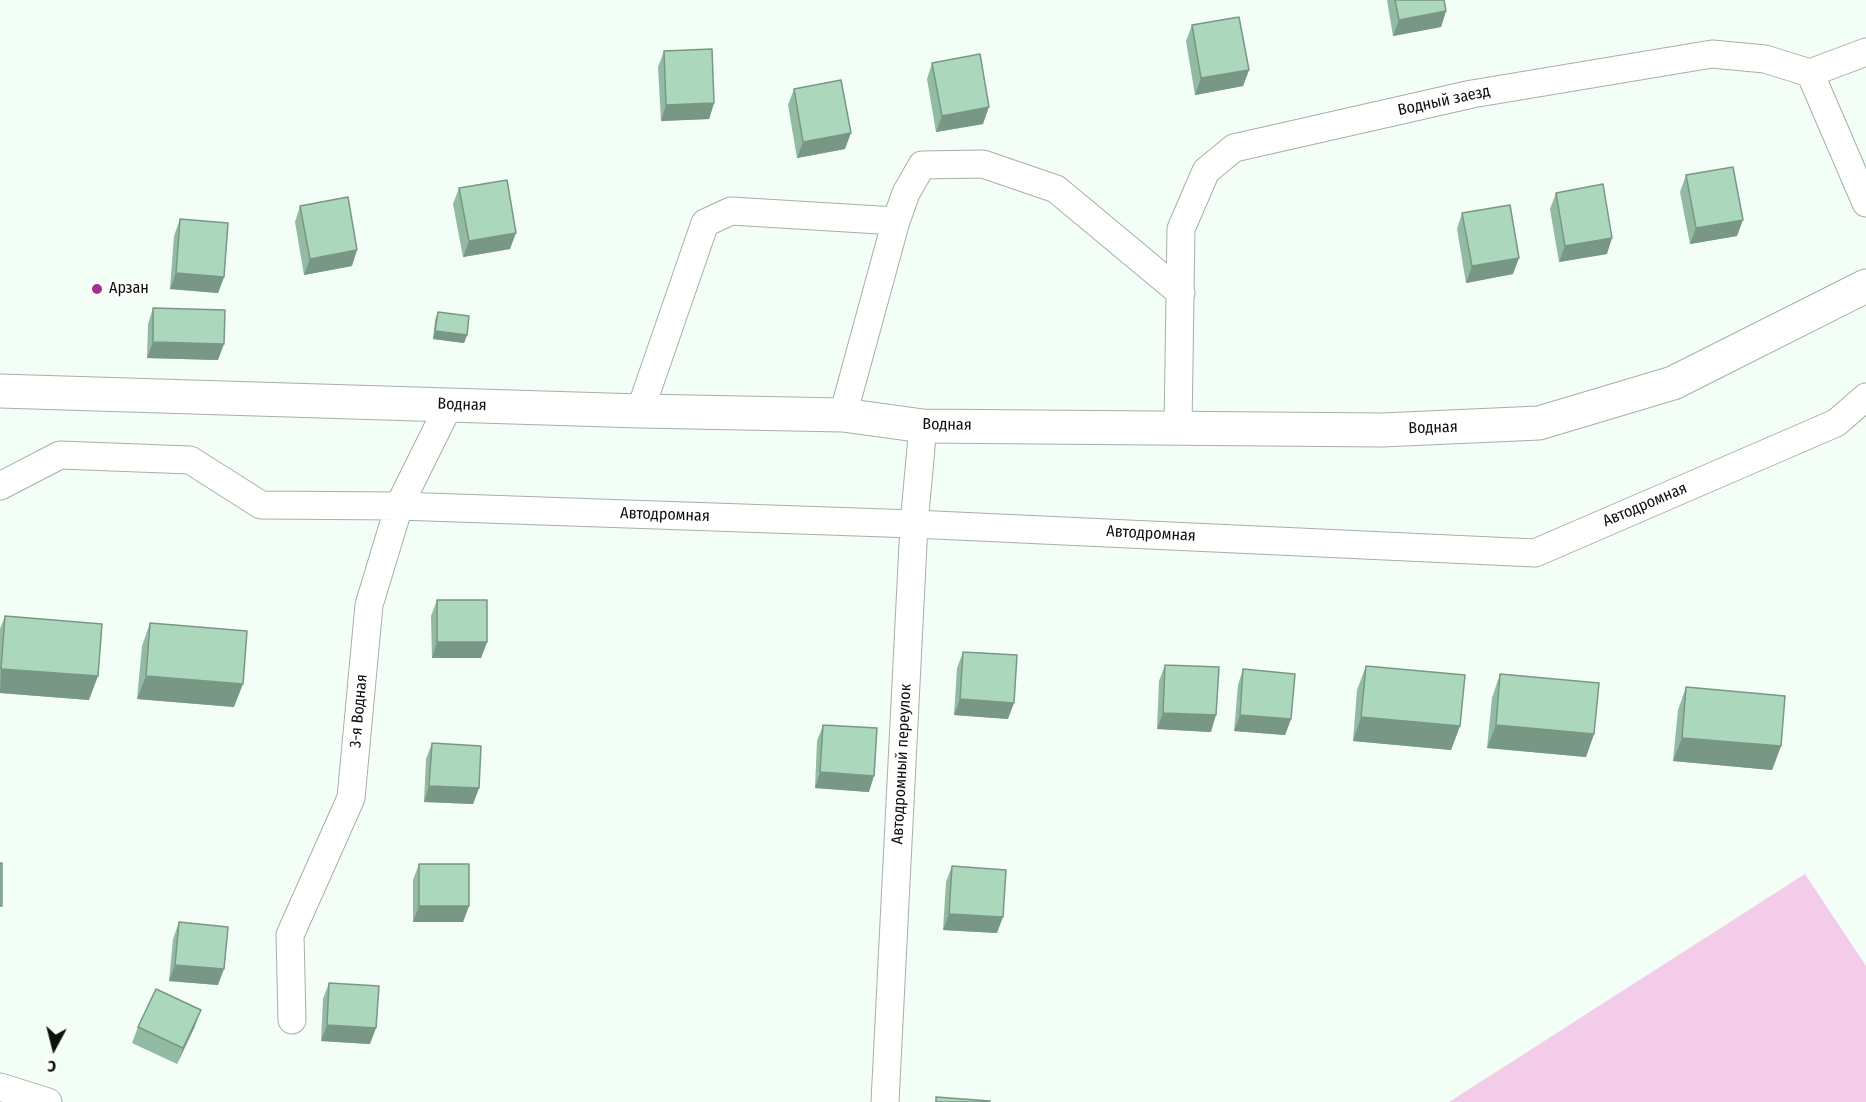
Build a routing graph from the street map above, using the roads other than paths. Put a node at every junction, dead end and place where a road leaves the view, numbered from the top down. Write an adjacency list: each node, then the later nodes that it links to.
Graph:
1 (1866, 52): 2 (street)
2 (1810, 73): 3 (street); 6 (street, Водный заезд)
3 (1866, 203)
4 (896, 221): 6 (street); 10 (street); 11 (street)
5 (1866, 286): 13 (street, Водная)
6 (1181, 293): 13 (street, Водный заезд)
7 (0, 391): 9 (street, Водная)
8 (1866, 397): 16 (street, Автодромная)
9 (449, 405): 10 (street, Водная); 15 (street, 3-я Водная)
10 (640, 411): 11 (street, Водная)
11 (843, 415): 12 (street, Водная)
12 (923, 426): 13 (street, Водная); 16 (street, Автодромный переулок)
13 (1178, 428)
14 (0, 486): 15 (street, Автодромная)
15 (399, 506): 16 (street, Автодромная); 17 (street, 3-я Водная)
16 (914, 524): 20 (street, Автодромный переулок)
17 (292, 1020)
18 (0, 1087): 19 (street)
19 (48, 1102)
20 (885, 1102)

